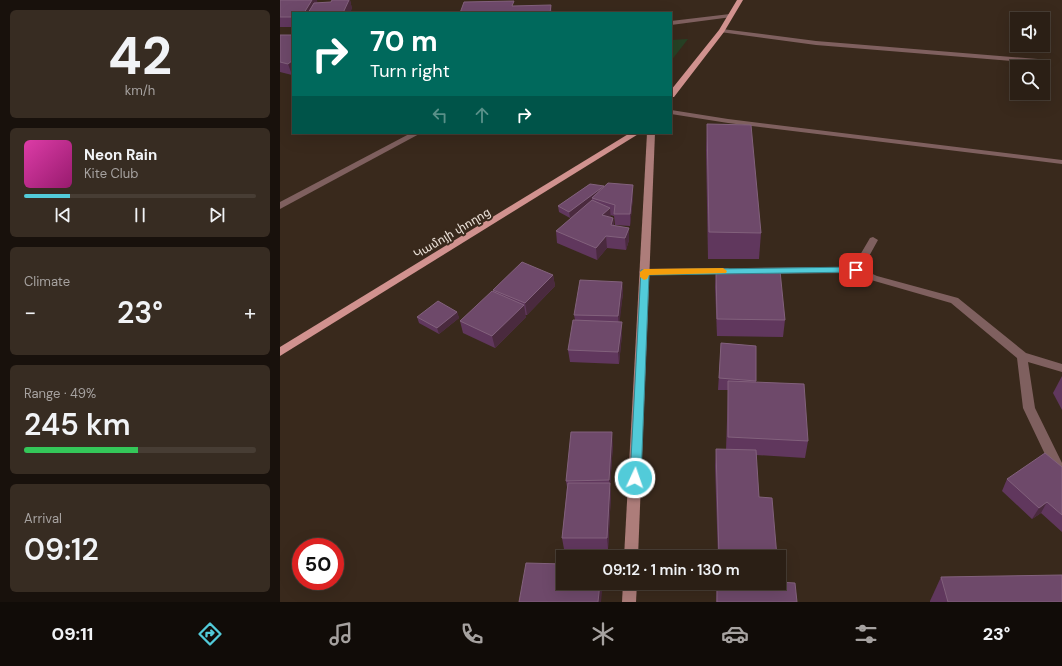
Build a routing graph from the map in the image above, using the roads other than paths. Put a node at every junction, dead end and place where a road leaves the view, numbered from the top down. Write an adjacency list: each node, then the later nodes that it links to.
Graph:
1 (740, 0): 2 (main road)
2 (730, 16): 3 (street); 4 (main road)
3 (672, 23)
4 (722, 31): 5 (street); 6 (main road)
5 (1026, 60)
6 (672, 94)
7 (672, 112): 11 (street)
8 (414, 134): 12 (street)
9 (634, 134): 16 (main road, Կամոյի փողոց)
10 (651, 134): 15 (main road)
11 (1062, 162)
12 (280, 206)
13 (873, 240): 14 (street)
14 (856, 270): 15 (street); 17 (street)
15 (644, 272): 20 (main road)
16 (280, 352)
17 (1022, 356): 18 (street); 19 (street)
18 (1062, 368)
19 (1062, 470)
20 (632, 550)
21 (630, 590): 22 (main road)
22 (629, 602)

